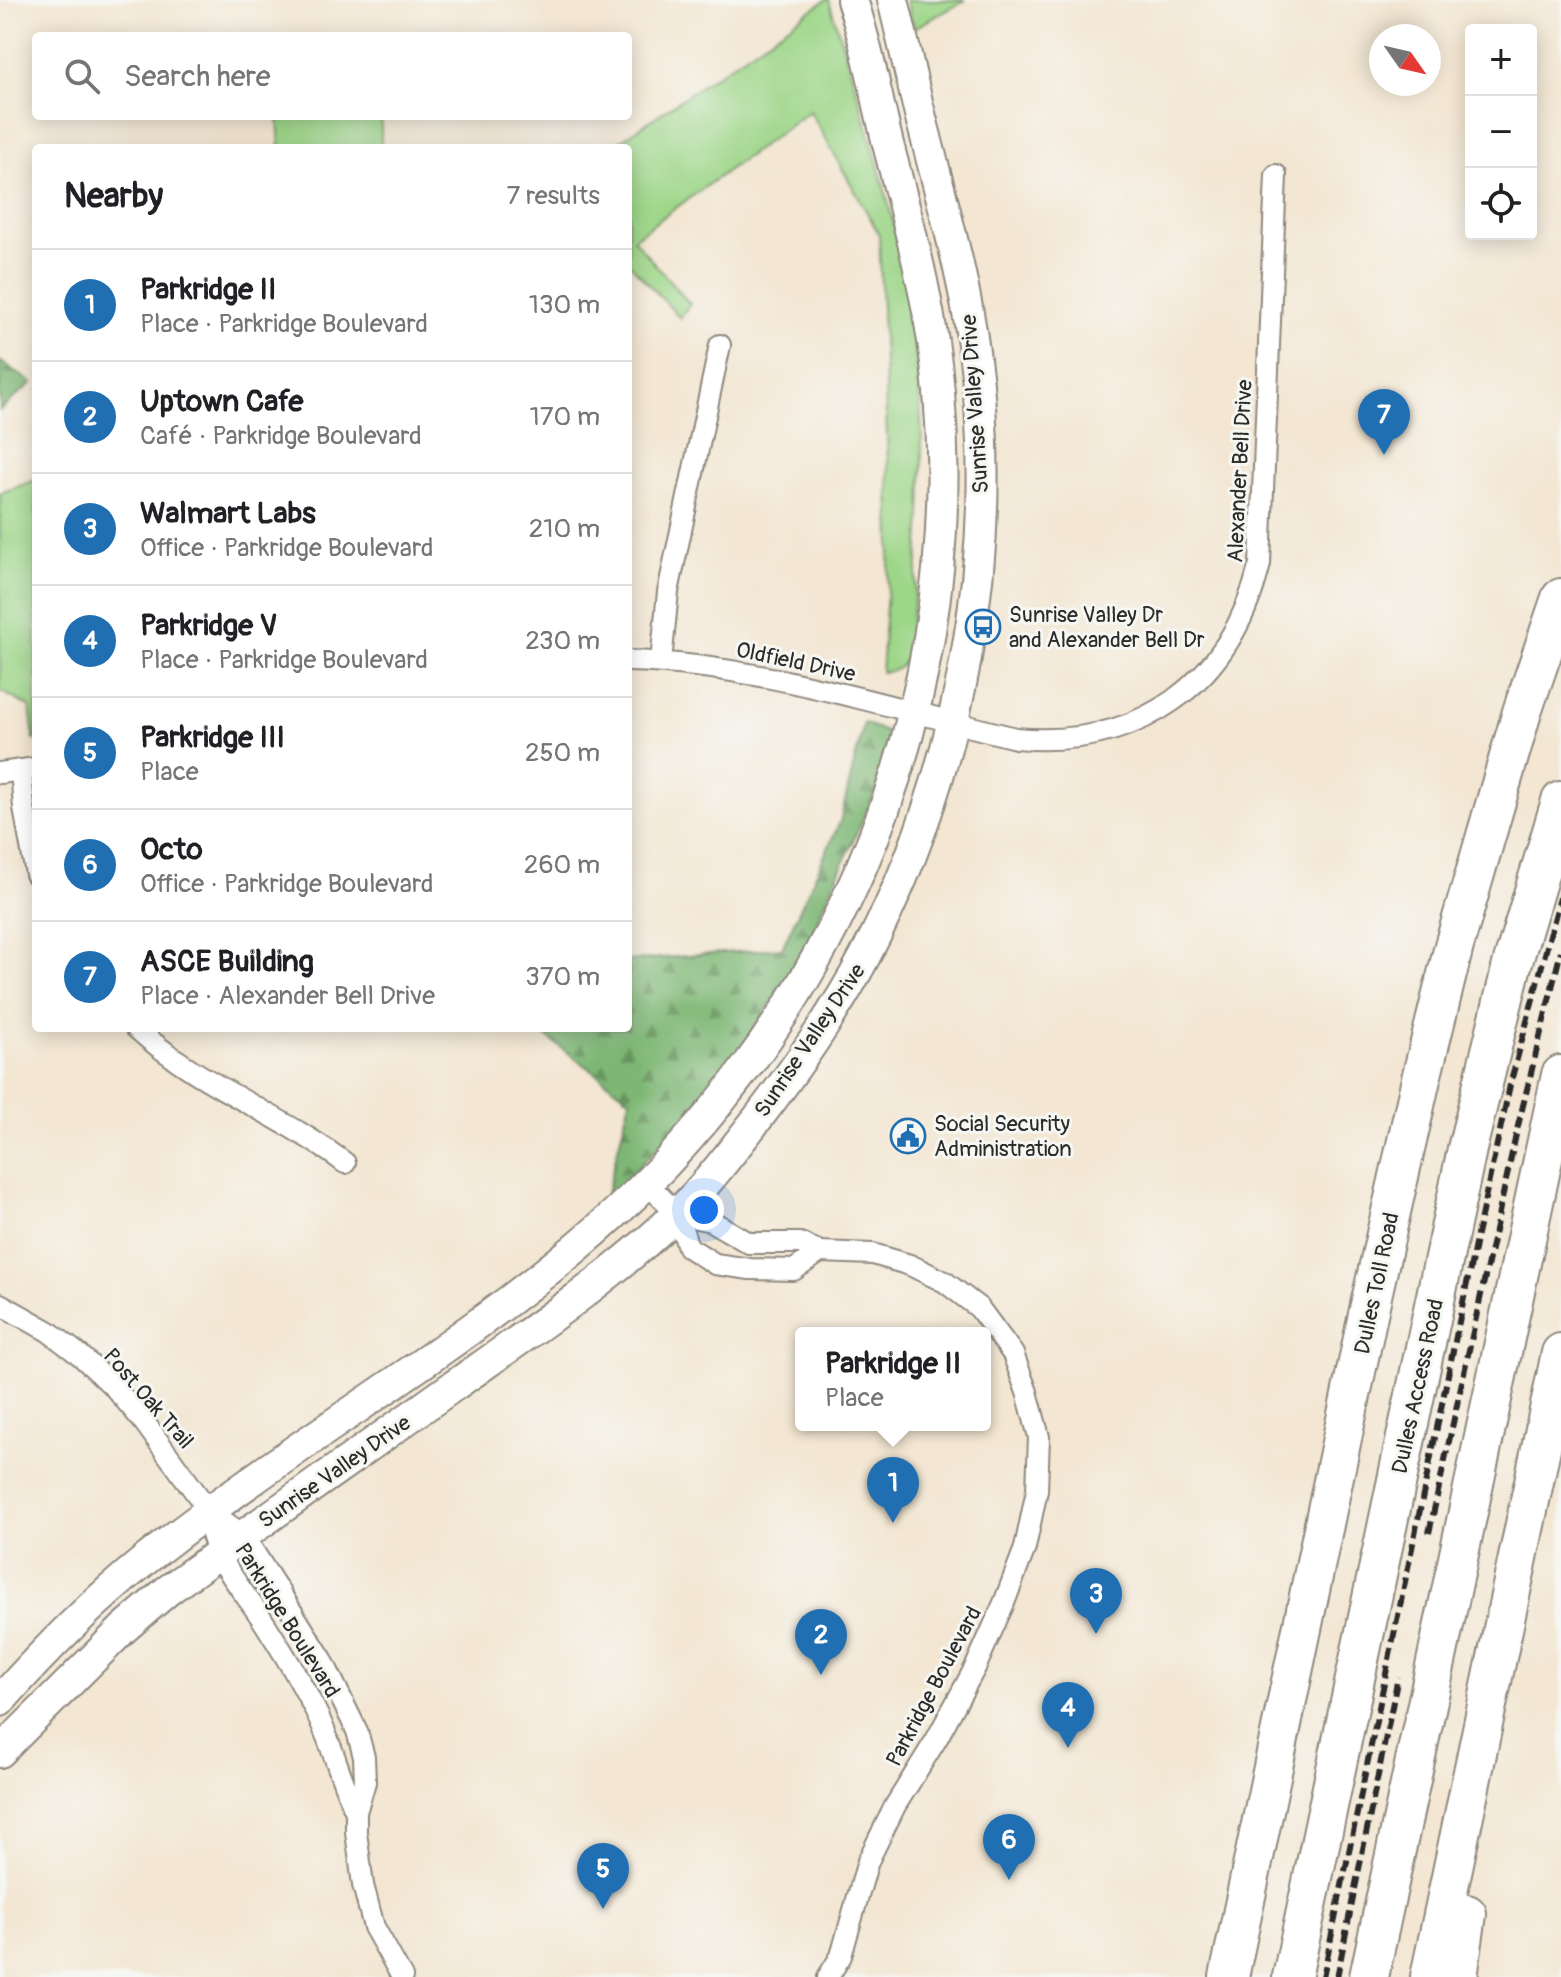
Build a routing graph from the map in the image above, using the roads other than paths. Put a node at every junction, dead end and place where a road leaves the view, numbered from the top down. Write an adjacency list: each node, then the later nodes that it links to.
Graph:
1 (852, 0): 8 (main road, Sunrise Valley Drive)
2 (893, 0): 9 (main road, Sunrise Valley Drive)
3 (1276, 175): 9 (street, Alexander Bell Drive)
4 (720, 345): 7 (street)
5 (1561, 598): 24 (highway, Dulles Toll Road)
6 (632, 661): 7 (street, Oldfield Drive)
7 (661, 662): 8 (street, Oldfield Drive)
8 (915, 713): 9 (street, Oldfield Drive); 17 (main road, Sunrise Valley Drive)
9 (951, 723): 18 (main road, Sunrise Valley Drive)
10 (28, 769): 11 (street); 13 (street)
11 (0, 773)
12 (1561, 801): 34 (highway, Dulles Access Road)
13 (32, 852)
14 (142, 1032): 16 (street)
15 (1561, 1075): 35 (highway)
16 (345, 1163)
17 (648, 1184): 18 (street, Parkridge Boulevard); 23 (main road, Sunrise Valley Drive)
18 (677, 1214): 19 (street, Parkridge Boulevard); 19 (street, Parkridge Boulevard); 25 (main road, Sunrise Valley Drive)
19 (820, 1252): 31 (street, Parkridge Boulevard)
20 (0, 1304): 23 (street, Post Oak Trail)
21 (1561, 1353): 22 (highway)
22 (1530, 1500): 36 (highway); 37 (highway)
23 (209, 1511): 25 (street, Parkridge Boulevard); 26 (street, Parkridge Boulevard); 27 (main road, Sunrise Valley Drive)
24 (1323, 1531): 32 (highway); 33 (highway, Dulles Toll Road)
25 (243, 1535): 26 (main road, Sunrise Valley Drive); 29 (street, Parkridge Boulevard)
26 (217, 1554): 28 (main road, Sunrise Valley Drive); 29 (street, Parkridge Boulevard)
27 (0, 1701)
28 (0, 1752)
29 (356, 1812): 30 (street, Parkridge Boulevard)
30 (402, 1977)
31 (828, 1977)
32 (1203, 1977)
33 (1229, 1977)
34 (1292, 1977)
35 (1369, 1977)
36 (1430, 1977)
37 (1458, 1977)

